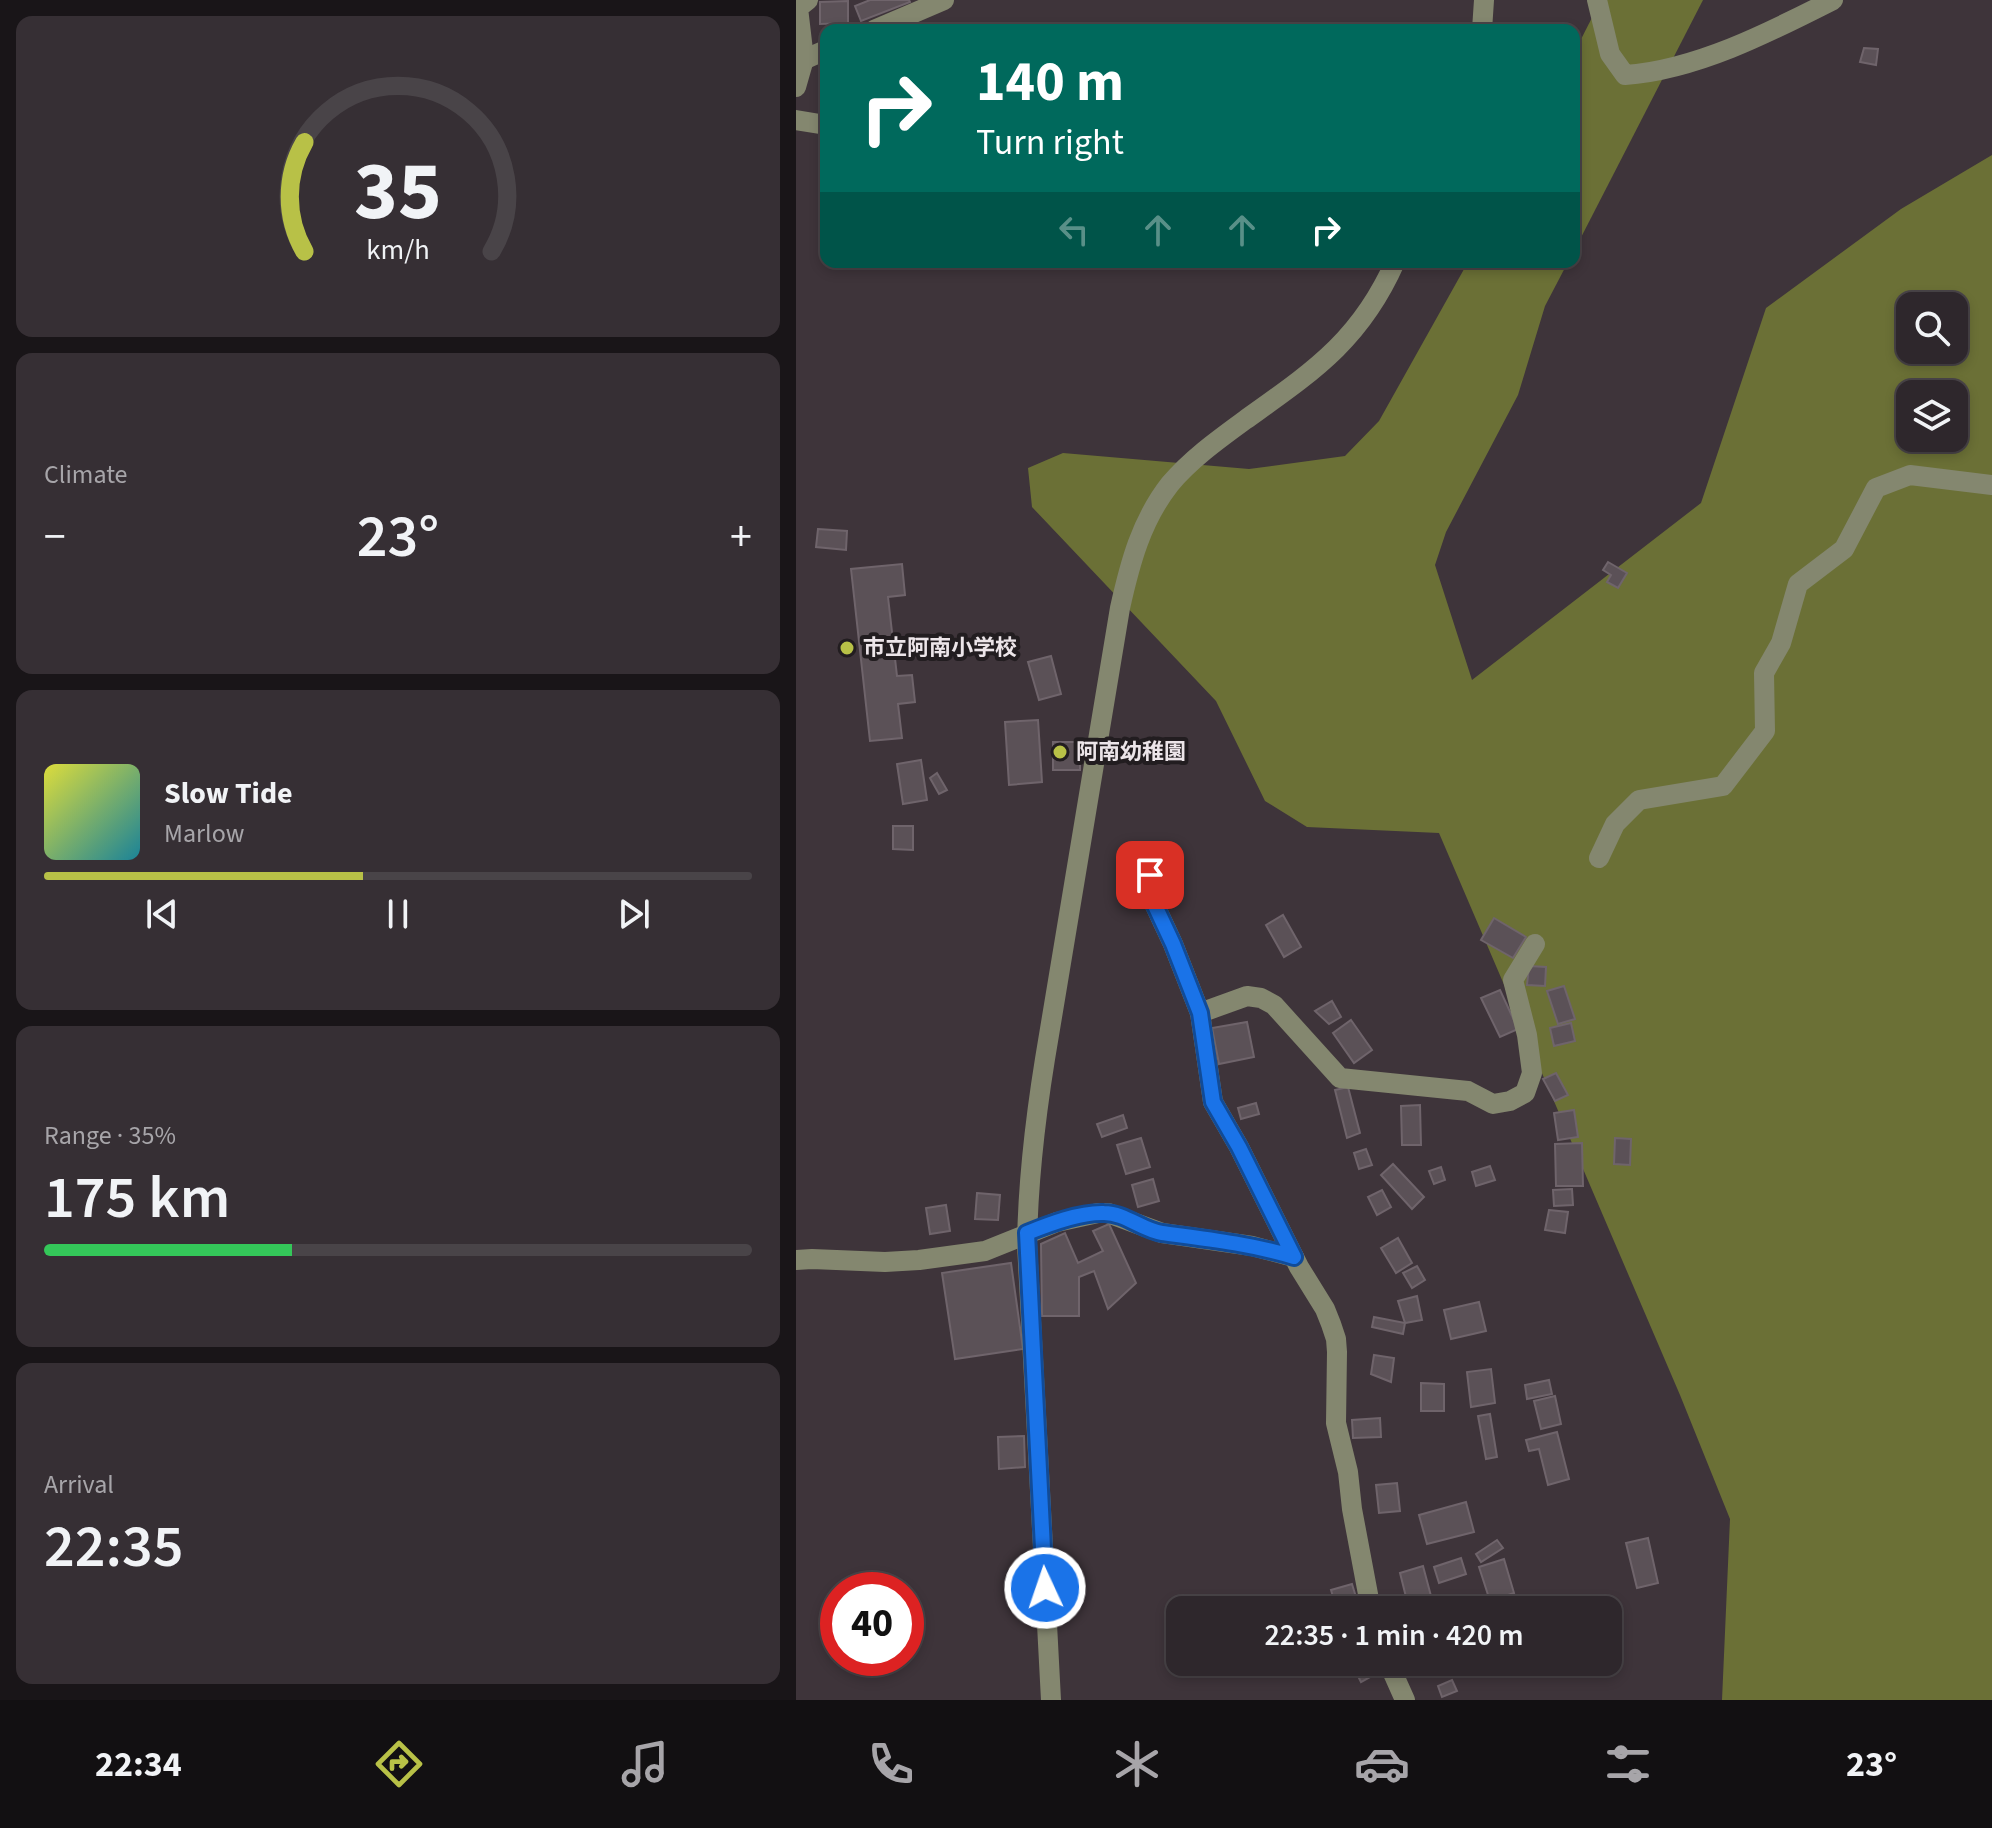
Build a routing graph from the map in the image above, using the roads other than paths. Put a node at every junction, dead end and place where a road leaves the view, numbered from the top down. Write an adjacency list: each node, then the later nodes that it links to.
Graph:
1 (808, 0): 9 (street)
2 (944, 0): 6 (street)
3 (1484, 0): 7 (street)
4 (1597, 0): 5 (street)
5 (1833, 0)
6 (888, 24)
7 (1482, 24)
8 (820, 53): 9 (street)
9 (800, 61): 10 (street)
10 (796, 87)
11 (796, 120): 12 (street)
12 (820, 124)
13 (1392, 268): 19 (street)
14 (1992, 485): 15 (street)
15 (1599, 858)
16 (1150, 875): 18 (street)
17 (1535, 944): 18 (street)
18 (1200, 1013): 20 (street)
19 (1027, 1233): 20 (street); 21 (street); 24 (street)
20 (1294, 1257): 22 (street)
21 (796, 1260)
22 (1368, 1596)
23 (1394, 1676): 25 (street)
24 (1051, 1700)
25 (1405, 1700)

